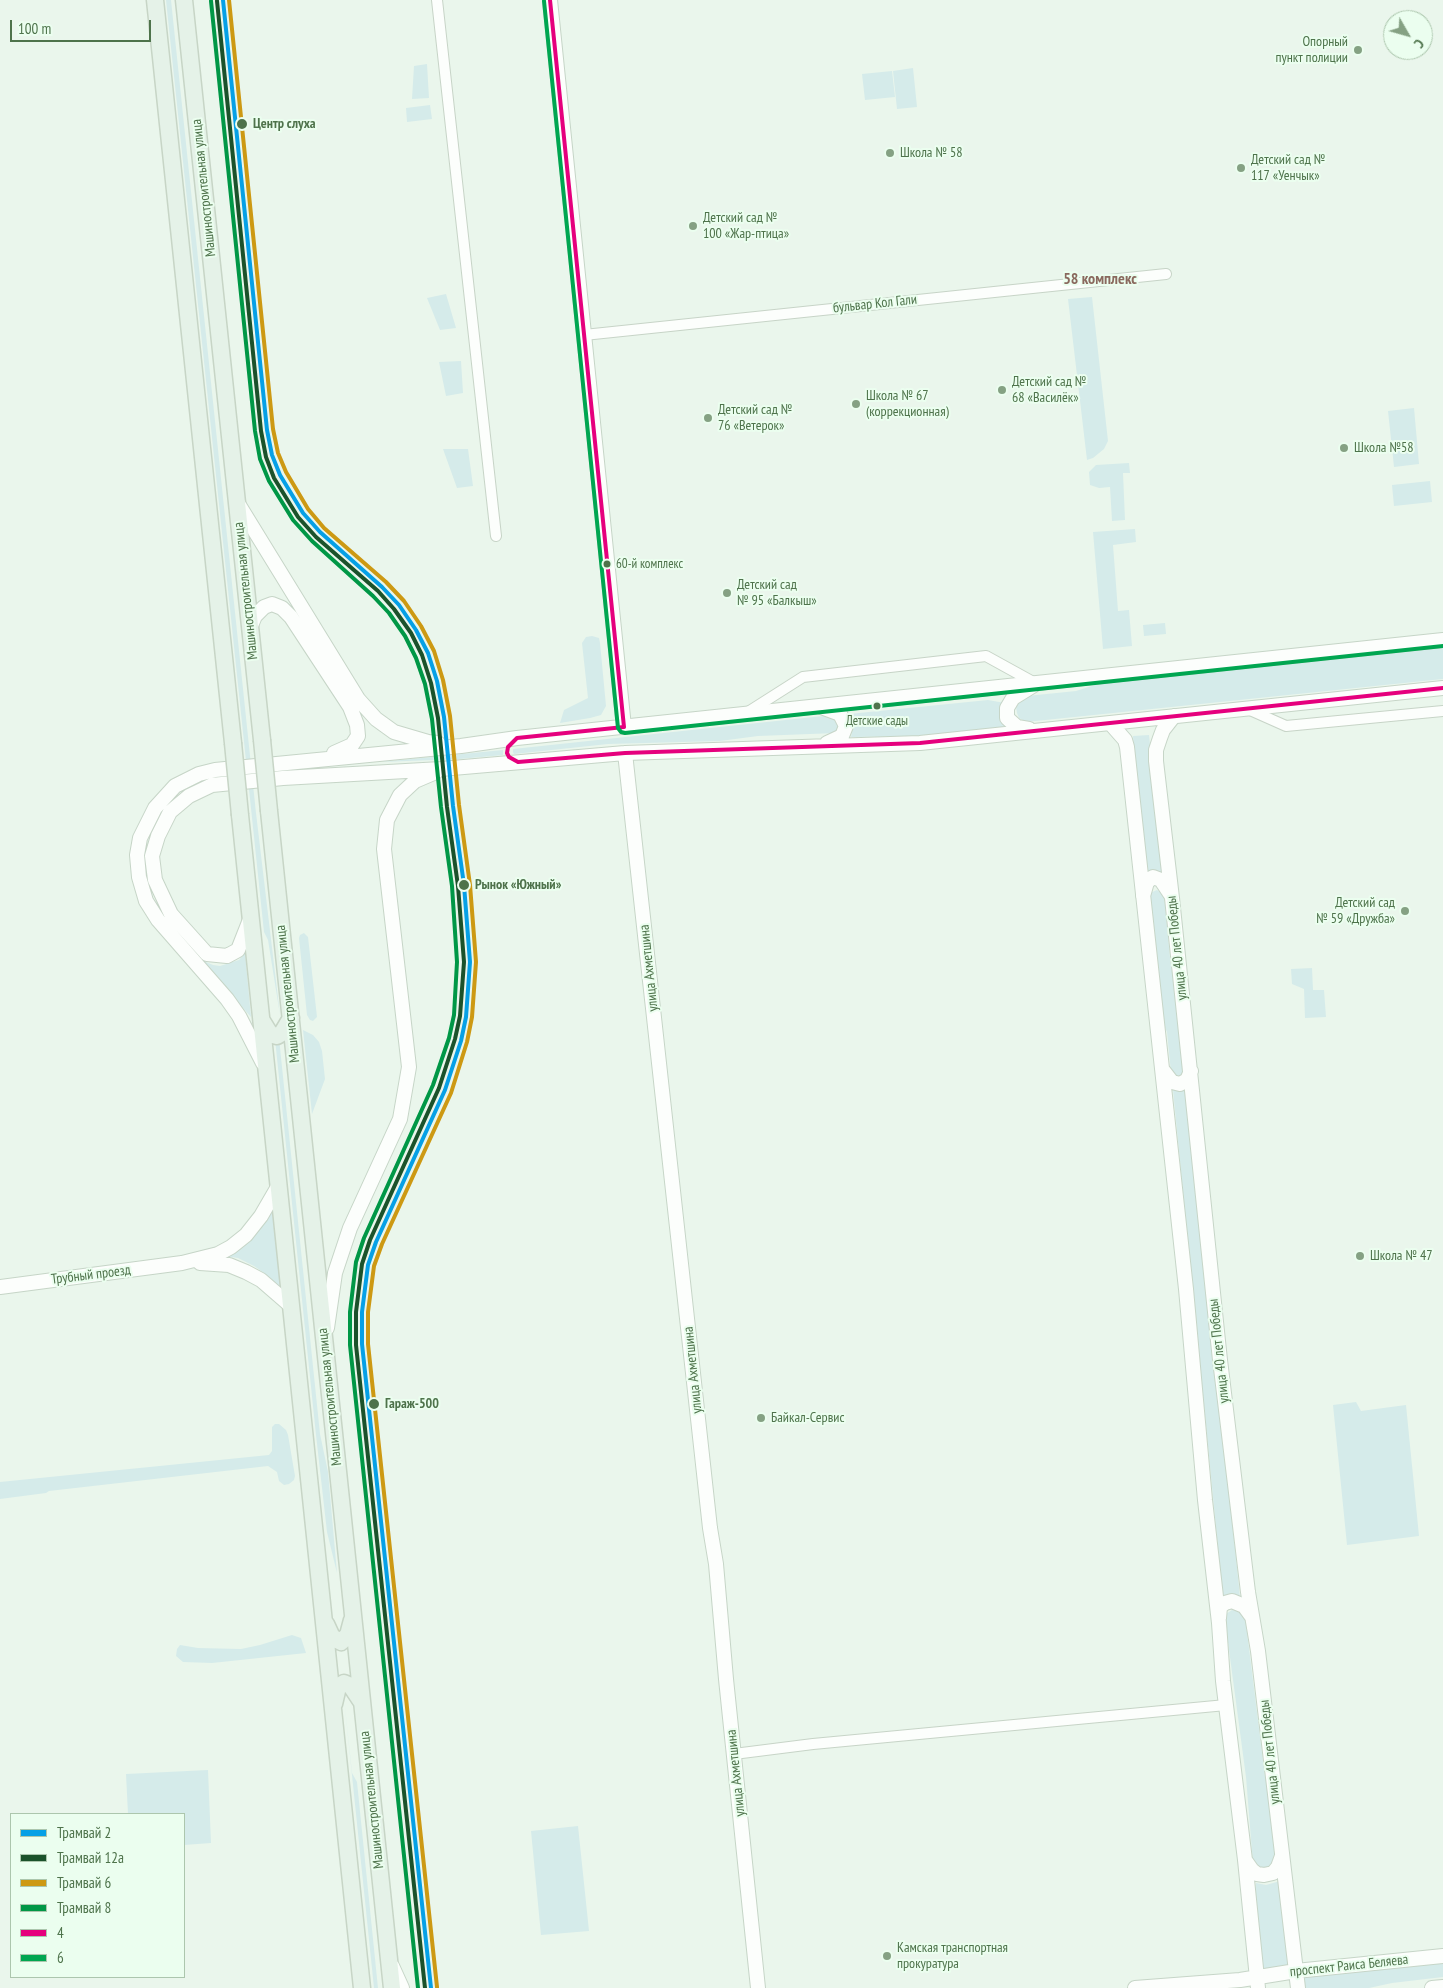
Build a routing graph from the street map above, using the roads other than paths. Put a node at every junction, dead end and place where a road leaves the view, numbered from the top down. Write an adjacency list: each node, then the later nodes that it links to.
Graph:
1 (155, 0): 30 (main road, Машиностроительная улица, bridge)
2 (184, 0): 7 (main road, Машиностроительная улица)
3 (437, 0): 8 (street)
4 (550, 0): 6 (street)
5 (1166, 274): 6 (street, бульвар Кол Гали)
6 (584, 335): 19 (street)
7 (237, 502): 9 (main road, Машиностроительная улица); 23 (street)
8 (496, 536)
9 (250, 628): 25 (street); 31 (main road, Машиностроительная улица, bridge)
10 (1443, 640): 11 (street)
11 (1036, 683): 13 (street); 16 (street); 20 (street)
12 (1443, 688): 14 (street)
13 (820, 706): 16 (street); 22 (street)
14 (1250, 710): 15 (street); 17 (street)
15 (1443, 711)
16 (745, 714): 19 (street)
17 (1174, 716): 18 (street); 28 (street, улица 40 лет Победы)
18 (1110, 723): 20 (street); 29 (street, улица 40 лет Победы)
19 (624, 727): 21 (street)
20 (1036, 731): 22 (street)
21 (517, 738): 23 (street); 26 (street)
22 (824, 745): 24 (street)
23 (462, 746): 25 (street)
24 (625, 753): 26 (street); 48 (street, улица Ахметшина)
25 (323, 758): 35 (street)
26 (518, 762): 27 (street)
27 (441, 769): 30 (street); 40 (street)
28 (1172, 898): 29 (street); 34 (street, улица 40 лет Победы)
29 (1142, 900): 33 (street, улица 40 лет Победы)
30 (251, 917): 32 (main road, Машиностроительная улица)
31 (291, 1018): 32 (main road); 40 (main road, Машиностроительная улица)
32 (262, 1021): 35 (main road, Машиностроительная улица)
33 (1162, 1069): 34 (street); 44 (street, улица 40 лет Победы)
34 (1191, 1071): 43 (street, улица 40 лет Победы)
35 (267, 1072): 36 (main road, Машиностроительная улица)
36 (279, 1185): 37 (street); 39 (main road, Машиностроительная улица)
37 (182, 1263): 38 (street, Трубный проезд); 39 (street)
38 (0, 1286)
39 (291, 1306): 42 (main road, Машиностроительная улица)
40 (325, 1341): 41 (main road, Машиностроительная улица)
41 (353, 1614): 42 (main road); 45 (main road, Машиностроительная улица)
42 (324, 1617): 47 (main road, Машиностроительная улица)
43 (1252, 1617): 44 (street); 49 (street, улица 40 лет Победы)
44 (1219, 1623): 46 (street, улица 40 лет Победы)
45 (362, 1703): 47 (main road); 52 (main road, Машиностроительная улица)
46 (1226, 1705): 48 (street); 50 (street, улица 40 лет Победы)
47 (333, 1708): 56 (main road, Машиностроительная улица)
48 (734, 1754): 59 (street, улица Ахметшина)
49 (1282, 1854): 50 (street); 53 (street, улица 40 лет Победы)
50 (1245, 1860): 54 (street, улица 40 лет Победы)
51 (1443, 1956): 53 (street, проспект Раиса Беляева)
52 (389, 1960): 57 (main road, Машиностроительная улица); 58 (street)
53 (1296, 1971): 54 (street, проспект Раиса Беляева); 61 (street, улица 40 лет Победы)
54 (1258, 1983): 60 (street, проспект Раиса Беляева)
55 (1443, 1987): 62 (street)
56 (362, 1988)
57 (392, 1988)
58 (402, 1988)
59 (758, 1988)
60 (1135, 1988)
61 (1298, 1988)
62 (1432, 1988)

